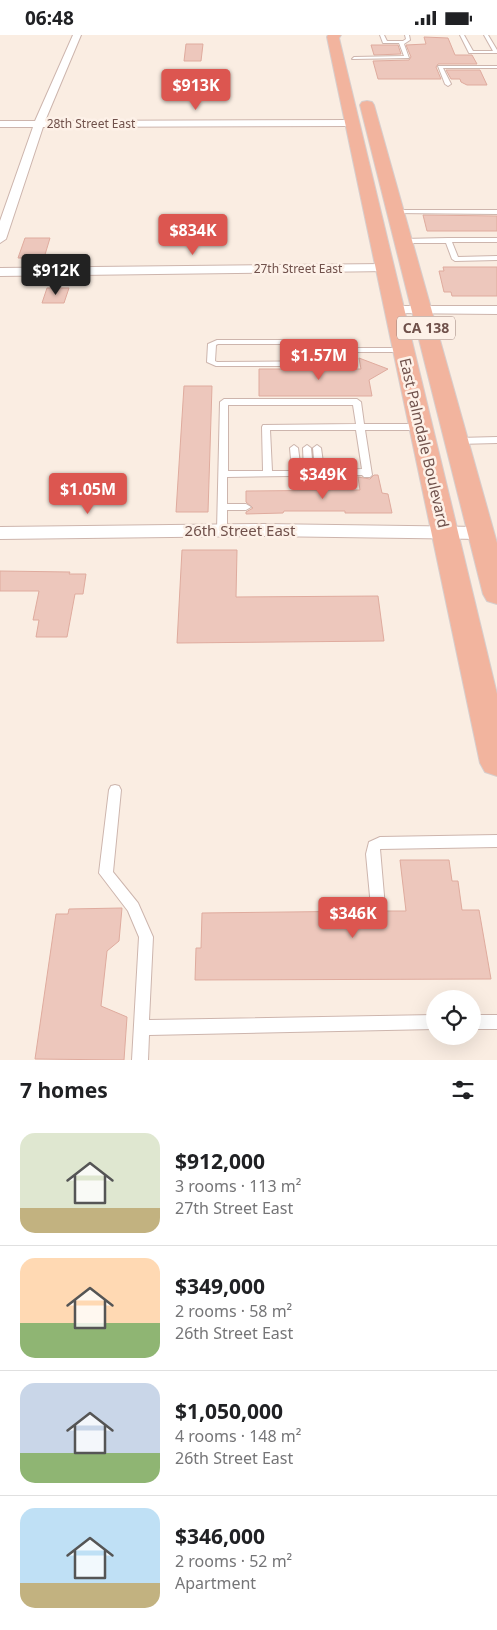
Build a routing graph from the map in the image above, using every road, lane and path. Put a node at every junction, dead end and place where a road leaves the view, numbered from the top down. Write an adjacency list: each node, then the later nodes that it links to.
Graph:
1 (77, 35): 14 (street)
2 (382, 35): 7 (lane)
3 (407, 35): 7 (lane)
4 (462, 35): 8 (lane)
5 (486, 35): 8 (lane)
6 (347, 41): 7 (lane); 12 (highway, East Palmdale Boulevard / CA 138); 15 (highway, East Palmdale Boulevard / CA 138)
7 (403, 42)
8 (485, 52): 9 (lane)
9 (495, 67): 10 (lane); 11 (lane)
10 (497, 75)
11 (448, 84)
12 (353, 123): 14 (street, 28th Street East); 22 (highway, East Palmdale Boulevard / CA 138)
13 (0, 124): 14 (street, 28th Street East)
14 (39, 124): 17 (street)
15 (396, 212): 16 (lane); 20 (highway, East Palmdale Boulevard / CA 138)
16 (497, 212)
17 (0, 239)
18 (448, 240): 19 (lane); 20 (lane); 21 (lane)
19 (497, 240)
20 (403, 241): 24 (highway, East Palmdale Boulevard / CA 138)
21 (497, 258)
22 (385, 269): 23 (street, 27th Street East); 25 (highway, East Palmdale Boulevard / CA 138)
23 (0, 271)
24 (421, 309): 25 (street); 26 (street); 32 (highway, East Palmdale Boulevard / CA 138)
25 (394, 310): 28 (highway, East Palmdale Boulevard / CA 138)
26 (497, 310)
27 (348, 350): 27 (lane); 28 (lane)
28 (403, 350): 30 (highway, East Palmdale Boulevard / CA 138)
29 (360, 427): 30 (lane); 38 (lane); 39 (lane); 40 (lane)
30 (420, 427): 44 (highway, East Palmdale Boulevard / CA 138)
31 (497, 440): 32 (lane)
32 (458, 441): 46 (highway, East Palmdale Boulevard / CA 138)
33 (294, 448): 36 (lane)
34 (307, 448): 37 (lane)
35 (317, 448): 38 (lane)
36 (297, 473): 37 (lane); 39 (lane)
37 (309, 473): 38 (lane)
38 (320, 473)
39 (268, 474): 40 (lane)
40 (223, 475): 41 (lane)
41 (222, 507): 42 (lane); 43 (lane)
42 (246, 507)
43 (222, 530): 44 (street, 26th Street East); 45 (street, 26th Street East)
44 (444, 532): 46 (street, 26th Street East); 48 (highway, East Palmdale Boulevard / CA 138)
45 (0, 533)
46 (485, 533): 47 (highway, East Palmdale Boulevard / CA 138)
47 (497, 594)
48 (497, 763)
49 (115, 790): 55 (lane)
50 (497, 841): 51 (lane)
51 (378, 907)
52 (426, 1022): 55 (lane)
53 (481, 1022): 54 (lane)
54 (497, 1022)
55 (142, 1028): 56 (lane)
56 (140, 1060)

